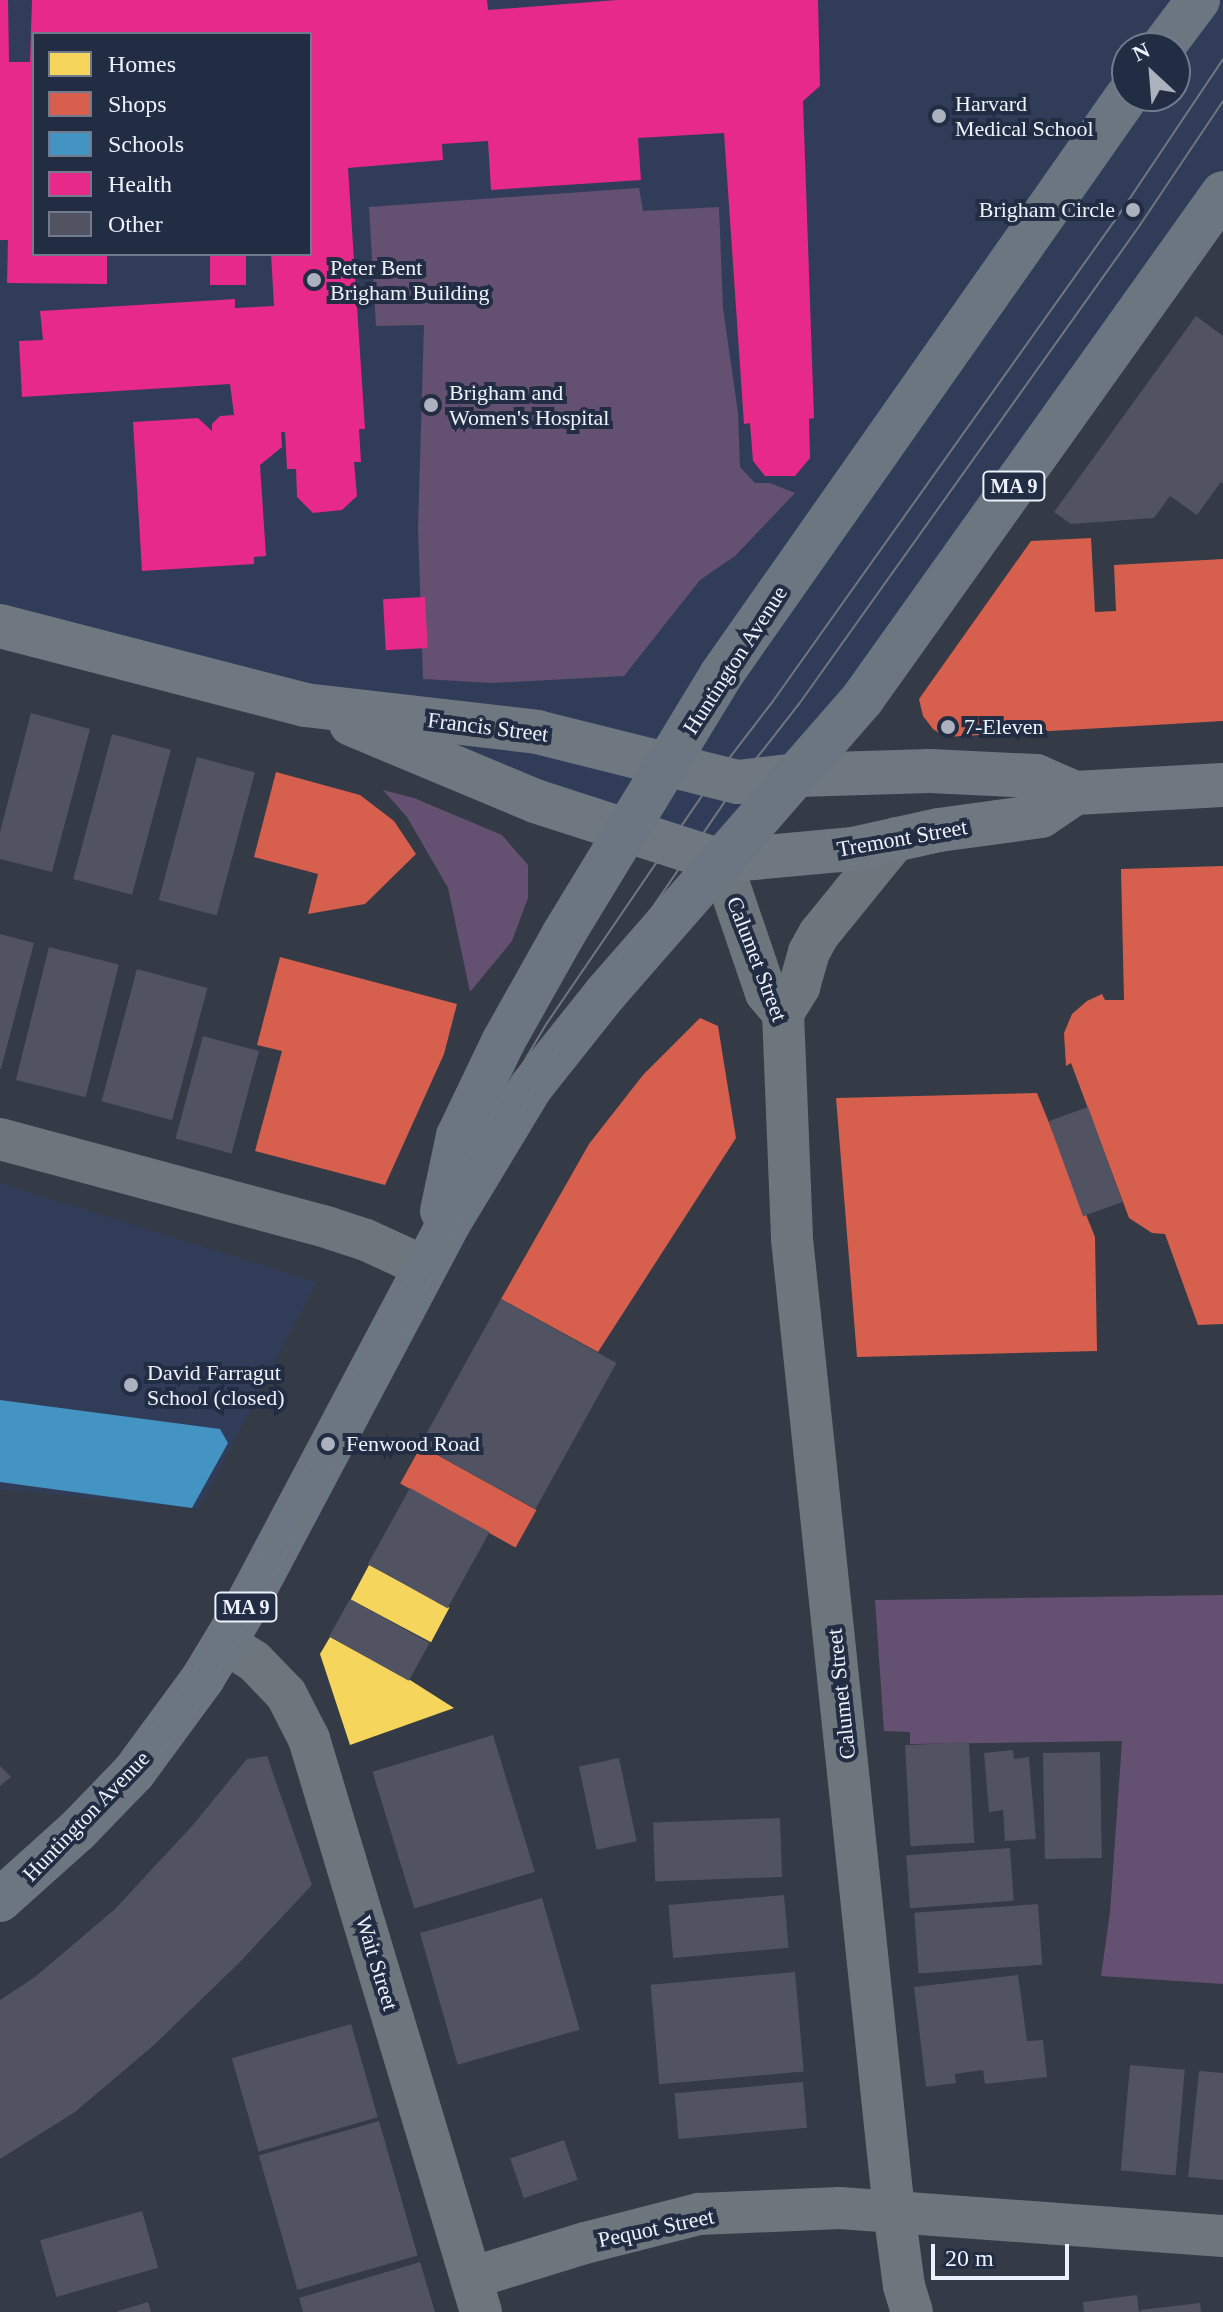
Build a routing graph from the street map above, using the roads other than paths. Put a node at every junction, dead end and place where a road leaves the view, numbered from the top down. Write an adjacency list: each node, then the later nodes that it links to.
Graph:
1 (1198, 0): 2 (main road)
2 (1174, 32)
3 (1116, 112): 7 (main road, Huntington Avenue / MA 9)
4 (1223, 193): 8 (main road, Huntington Avenue / MA 9)
5 (0, 626): 6 (main road, Francis Street)
6 (305, 705): 7 (main road, Francis Street); 11 (main road, Francis Street)
7 (668, 764): 8 (main road, Francis Street); 11 (main road, Huntington Avenue / MA 9)
8 (798, 775): 10 (main road); 13 (main road, Huntington Avenue / MA 9)
9 (1223, 785): 10 (main road)
10 (1075, 793): 12 (main road, Tremont Street)
11 (629, 829): 13 (main road, Francis Street); 16 (main road, Huntington Avenue / MA 9)
12 (897, 838): 13 (main road, Tremont Street); 14 (street)
13 (721, 861): 14 (street, Calumet Street); 16 (main road, Huntington Avenue / MA 9)
14 (783, 1013): 19 (street, Calumet Street)
15 (0, 1139): 16 (street)
16 (425, 1267): 17 (main road, Huntington Avenue / MA 9)
17 (225, 1643): 18 (main road, Huntington Avenue / MA 9); 21 (street, Wait Street)
18 (0, 1900)
19 (894, 2211): 20 (street); 21 (street, Pequot Street); 22 (street, Calumet Street)
20 (1223, 2236)
21 (476, 2295)
22 (912, 2312)

